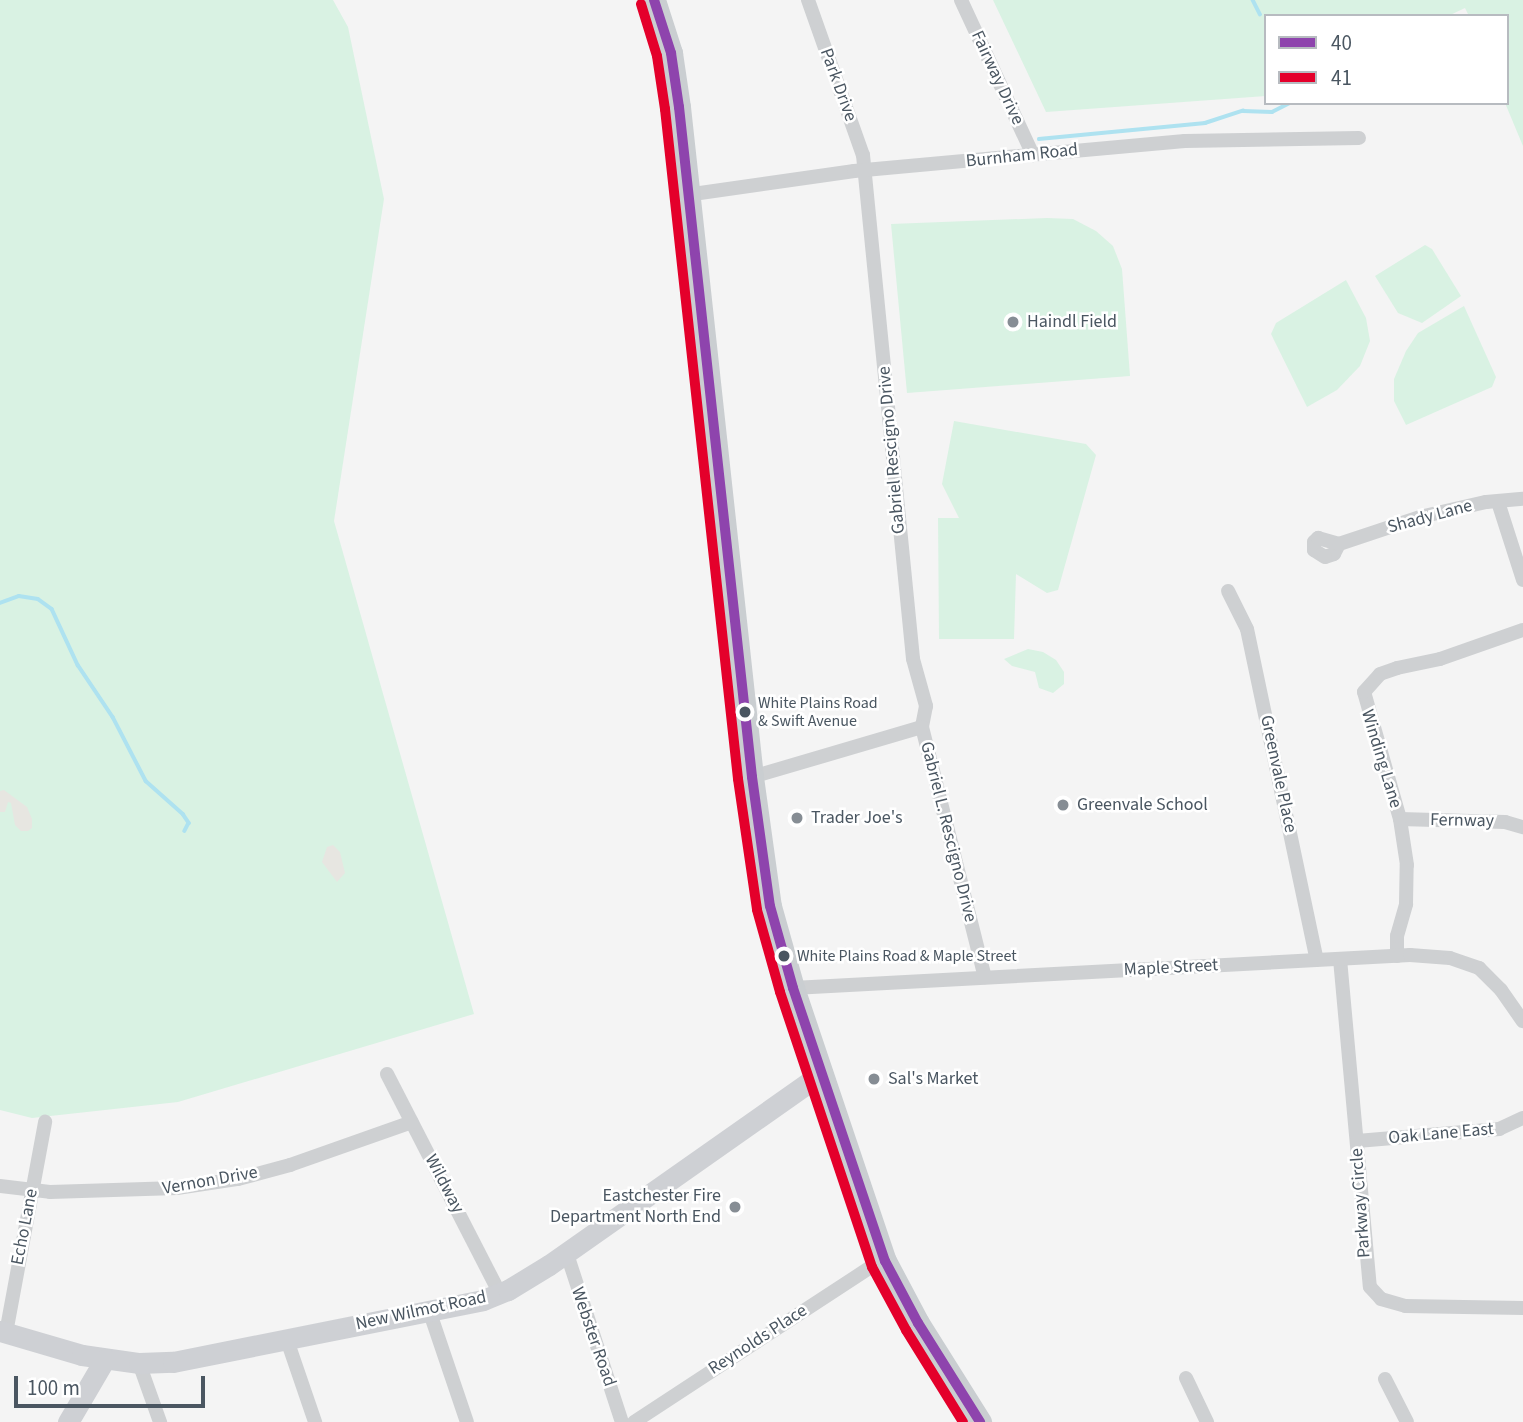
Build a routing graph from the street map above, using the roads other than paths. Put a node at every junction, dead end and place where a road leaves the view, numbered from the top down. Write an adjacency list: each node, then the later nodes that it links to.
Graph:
1 (654, 0): 7 (main road)
2 (808, 0): 6 (street, Park Drive)
3 (961, 0): 5 (street, Fairway Drive)
4 (1359, 138): 5 (street, Burnham Road)
5 (1033, 155): 6 (street, Burnham Road)
6 (865, 171): 7 (street, Burnham Road); 14 (street, Gabriel Rescigno Drive)
7 (687, 195): 15 (main road)
8 (1523, 499): 9 (street, Shady Lane)
9 (1498, 502): 10 (street, Shady Lane); 11 (street)
10 (1339, 544)
11 (1523, 580)
12 (1228, 591): 20 (street, Greenvale Place)
13 (1523, 630): 16 (street, Winding Lane)
14 (922, 727): 15 (street); 21 (street, Gabriel L. Rescigno Drive)
15 (752, 777): 22 (main road)
16 (1400, 819): 17 (street, Fernway); 18 (street, Winding Lane)
17 (1523, 827)
18 (1397, 956): 19 (street, Maple Street); 23 (street, Maple Street)
19 (1340, 958): 20 (street, Maple Street); 29 (street, Parkway Circle)
20 (1317, 960): 21 (street, Maple Street)
21 (985, 977): 22 (street, Maple Street)
22 (793, 988): 24 (main road)
23 (1523, 1021)
24 (822, 1073): 32 (street, New Wilmot Road); 33 (main road)
25 (387, 1074): 28 (street, Wildway)
26 (1523, 1118): 29 (street, Oak Lane East)
27 (45, 1122): 31 (street, Echo Lane)
28 (412, 1122): 31 (street, Vernon Drive); 34 (street, Wildway)
29 (1357, 1142): 35 (street, Parkway Circle)
30 (0, 1186): 31 (street, Vernon Drive)
31 (32, 1191): 37 (street, Echo Lane)
32 (566, 1251): 34 (street, New Wilmot Road); 47 (street, Webster Road)
33 (885, 1261): 48 (street, Reynolds Place); 49 (main road)
34 (500, 1294): 36 (street, New Wilmot Road)
35 (1523, 1308)
36 (429, 1310): 38 (street, New Wilmot Road); 46 (street)
37 (3, 1332): 39 (street, New Wilmot Road)
38 (287, 1340): 40 (street, New Wilmot Road); 45 (street)
39 (105, 1359): 40 (street, New Wilmot Road); 43 (street)
40 (139, 1363): 44 (street)
41 (1186, 1378): 50 (street)
42 (1385, 1379): 51 (street)
43 (68, 1422)
44 (160, 1422)
45 (316, 1422)
46 (467, 1422)
47 (622, 1422)
48 (634, 1422)
49 (980, 1422)
50 (1207, 1422)
51 (1407, 1422)

